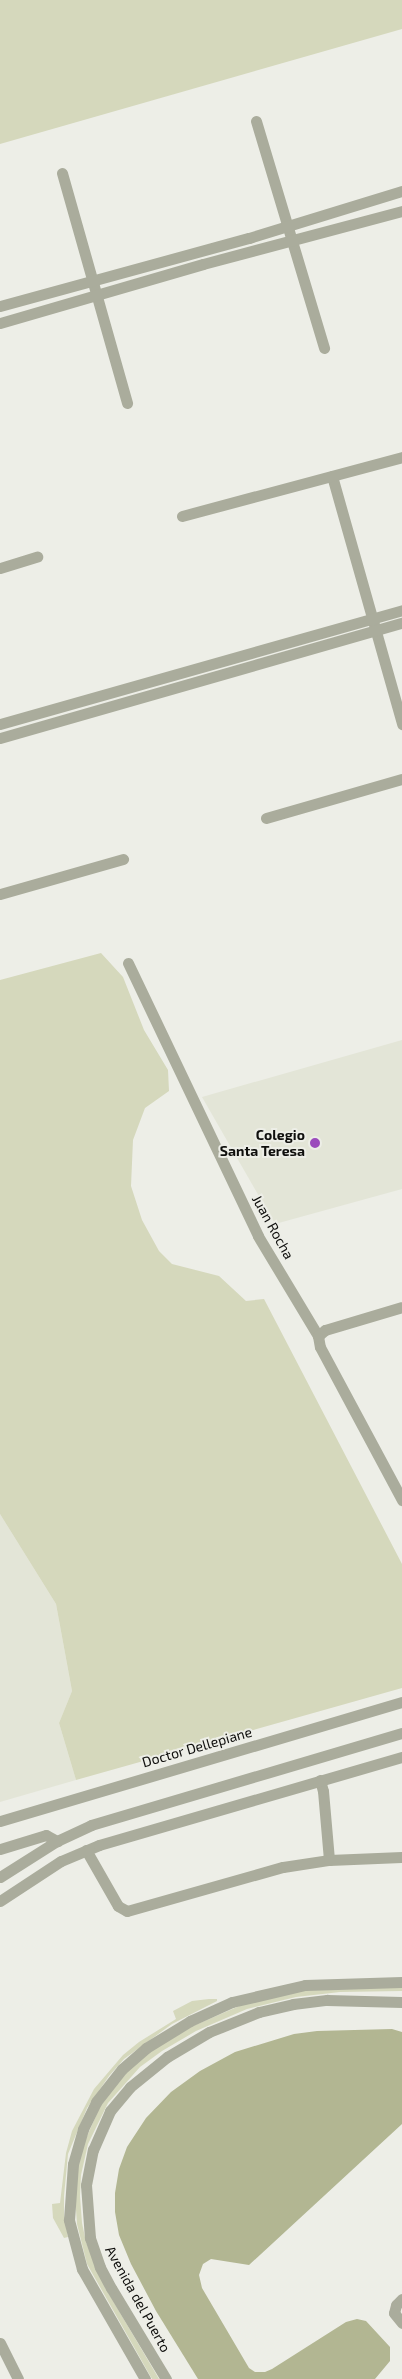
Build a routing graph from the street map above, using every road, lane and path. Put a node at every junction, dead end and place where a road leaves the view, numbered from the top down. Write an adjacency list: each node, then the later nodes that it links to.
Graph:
1 (256, 121): 5 (street)
2 (62, 173): 7 (street)
3 (402, 191): 5 (street)
4 (402, 211): 6 (street)
5 (288, 226): 6 (street); 7 (street)
6 (292, 240): 8 (street); 11 (street)
7 (92, 282): 8 (street); 9 (street)
8 (96, 295): 10 (street); 12 (street)
9 (0, 306)
10 (0, 323)
11 (324, 348)
12 (127, 404)
13 (402, 457): 14 (street)
14 (332, 476): 15 (street); 19 (street)
15 (182, 516)
16 (37, 557): 17 (street)
17 (0, 568)
18 (402, 610): 19 (street)
19 (373, 618): 21 (street); 22 (street)
20 (402, 623): 21 (street)
21 (377, 630): 23 (street); 25 (street)
22 (152, 681): 23 (street); 24 (street)
23 (156, 694): 26 (street)
24 (0, 724)
25 (402, 724)
26 (0, 738)
27 (402, 779): 28 (street)
28 (266, 818)
29 (123, 859): 30 (street)
30 (0, 894)
31 (128, 963): 33 (street, Juan Rocha)
32 (402, 1307): 33 (street)
33 (318, 1336): 34 (street, Juan Rocha)
34 (402, 1500)
35 (402, 1702): 42 (street, Doctor Dellepiane)
36 (402, 1733): 37 (street)
37 (327, 1755): 39 (street); 40 (street)
38 (402, 1757): 40 (street)
39 (310, 1760): 41 (street); 43 (street)
40 (331, 1777): 41 (street)
41 (318, 1781): 46 (street); 48 (street)
42 (0, 1821)
43 (85, 1828): 44 (street); 46 (street)
44 (62, 1838): 45 (street); 46 (street); 49 (street)
45 (0, 1849)
46 (86, 1850): 48 (street); 50 (street)
47 (402, 1857): 48 (street)
48 (329, 1860)
49 (0, 1875)
50 (0, 1901)
51 (402, 1982): 57 (street)
52 (402, 2002): 58 (street, Avenida del Puerto)
53 (402, 2300): 54 (street)
54 (402, 2323)
55 (0, 2343): 56 (street)
56 (18, 2379)
57 (145, 2379)
58 (166, 2379)

